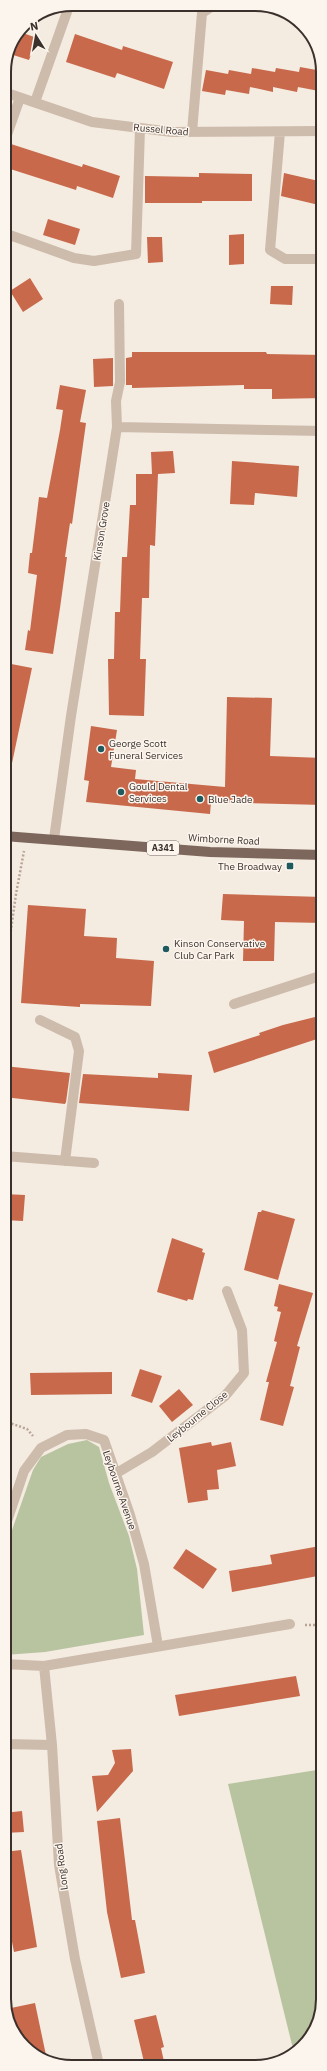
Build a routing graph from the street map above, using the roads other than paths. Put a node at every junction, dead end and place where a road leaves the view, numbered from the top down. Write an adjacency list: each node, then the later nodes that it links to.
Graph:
1 (67, 11): 5 (street)
2 (205, 11): 9 (street)
3 (11, 95): 4 (street, Russel Road)
4 (20, 98): 5 (street, Russel Road); 6 (street)
5 (35, 102): 7 (street, Russel Road)
6 (11, 123)
7 (140, 128): 9 (street, Russel Road); 11 (street)
8 (316, 131): 10 (street, Russel Road)
9 (192, 132): 10 (street, Russel Road)
10 (280, 132): 12 (street)
11 (11, 236)
12 (316, 259)
13 (119, 304): 14 (street, Kinson Grove)
14 (117, 427): 15 (street); 17 (street, Kinson Grove)
15 (316, 431)
16 (11, 836): 17 (main road, Wimborne Road / A341)
17 (54, 839): 18 (main road, Wimborne Road / A341)
18 (316, 855)
19 (316, 977): 20 (street)
20 (234, 1004)
21 (40, 1020): 23 (street)
22 (11, 1157): 23 (street)
23 (65, 1161): 24 (street)
24 (94, 1163)
25 (227, 1291): 26 (street, Leybourne Close)
26 (115, 1474): 27 (street, Leybourne Avenue); 29 (street, Leybourne Avenue)
27 (11, 1509)
28 (290, 1624): 29 (street)
29 (158, 1646): 31 (street)
30 (11, 1664): 31 (street)
31 (44, 1666): 33 (street, Long Road)
32 (11, 1744): 33 (street)
33 (52, 1745): 34 (street, Long Road)
34 (98, 2060)

